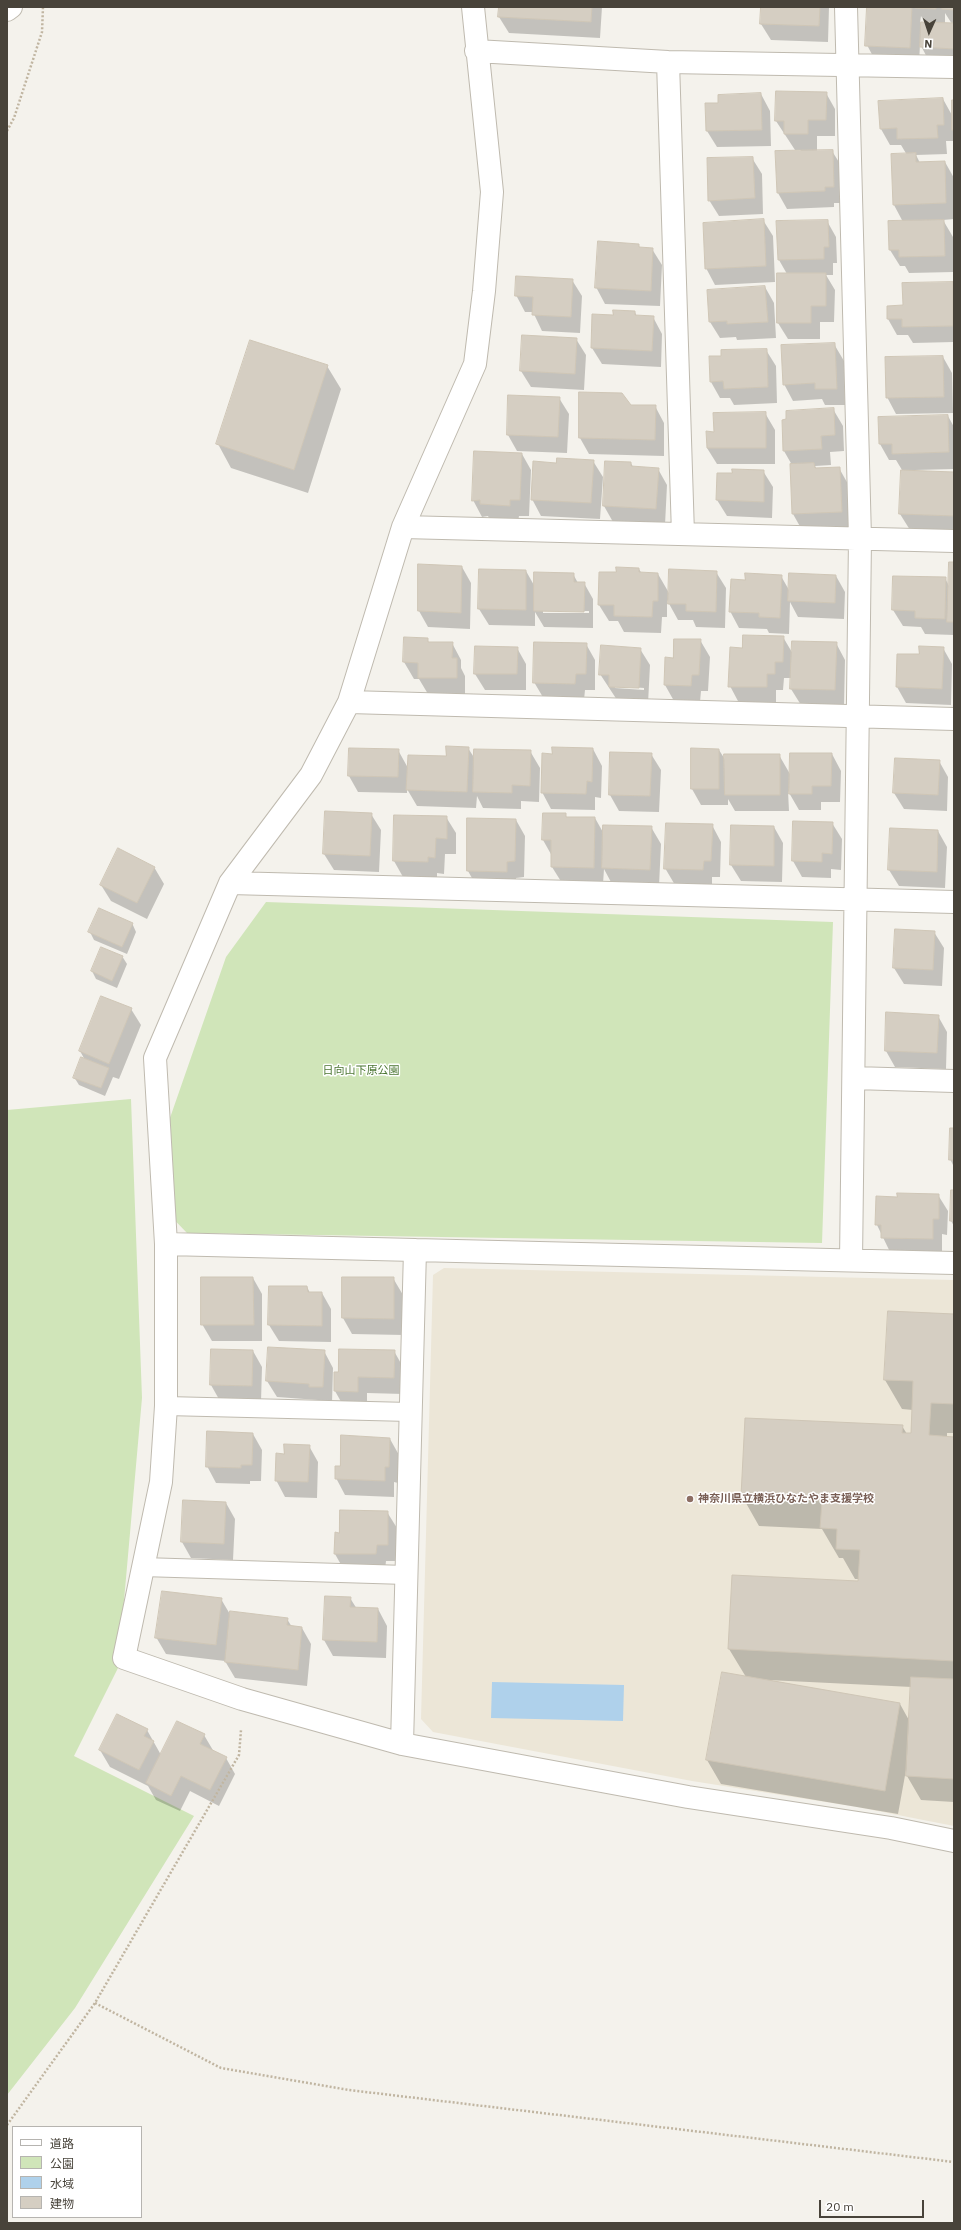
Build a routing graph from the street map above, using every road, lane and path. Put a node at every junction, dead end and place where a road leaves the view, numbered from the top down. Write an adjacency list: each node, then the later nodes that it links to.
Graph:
1 (11, 7): 5 (street)
2 (43, 7): 10 (path)
3 (473, 7): 6 (street)
4 (846, 7): 8 (street)
5 (7, 10)
6 (476, 51): 7 (street); 11 (street)
7 (668, 62): 8 (street); 12 (street)
8 (847, 64): 9 (street); 13 (street)
9 (954, 67)
10 (7, 131)
11 (403, 527): 12 (street); 15 (street)
12 (683, 534): 13 (street)
13 (860, 538): 14 (street); 16 (street)
14 (954, 541)
15 (349, 702): 16 (street); 18 (street)
16 (858, 716): 17 (street); 19 (street)
17 (954, 719)
18 (230, 883): 19 (street); 23 (street)
19 (856, 900): 20 (street); 21 (street)
20 (954, 902)
21 (854, 1078): 22 (street); 25 (street)
22 (954, 1081)
23 (166, 1244): 24 (street); 27 (street)
24 (415, 1250): 25 (street); 28 (street)
25 (851, 1260): 26 (street)
26 (954, 1263)
27 (166, 1406): 28 (lane); 29 (street)
28 (410, 1412): 30 (street)
29 (142, 1567): 30 (lane); 31 (street)
30 (406, 1575): 32 (street)
31 (242, 1700): 32 (street); 34 (path)
32 (402, 1744): 33 (street)
33 (954, 1841)
34 (95, 2003): 35 (path); 36 (path)
35 (7, 2126)
36 (954, 2162)

